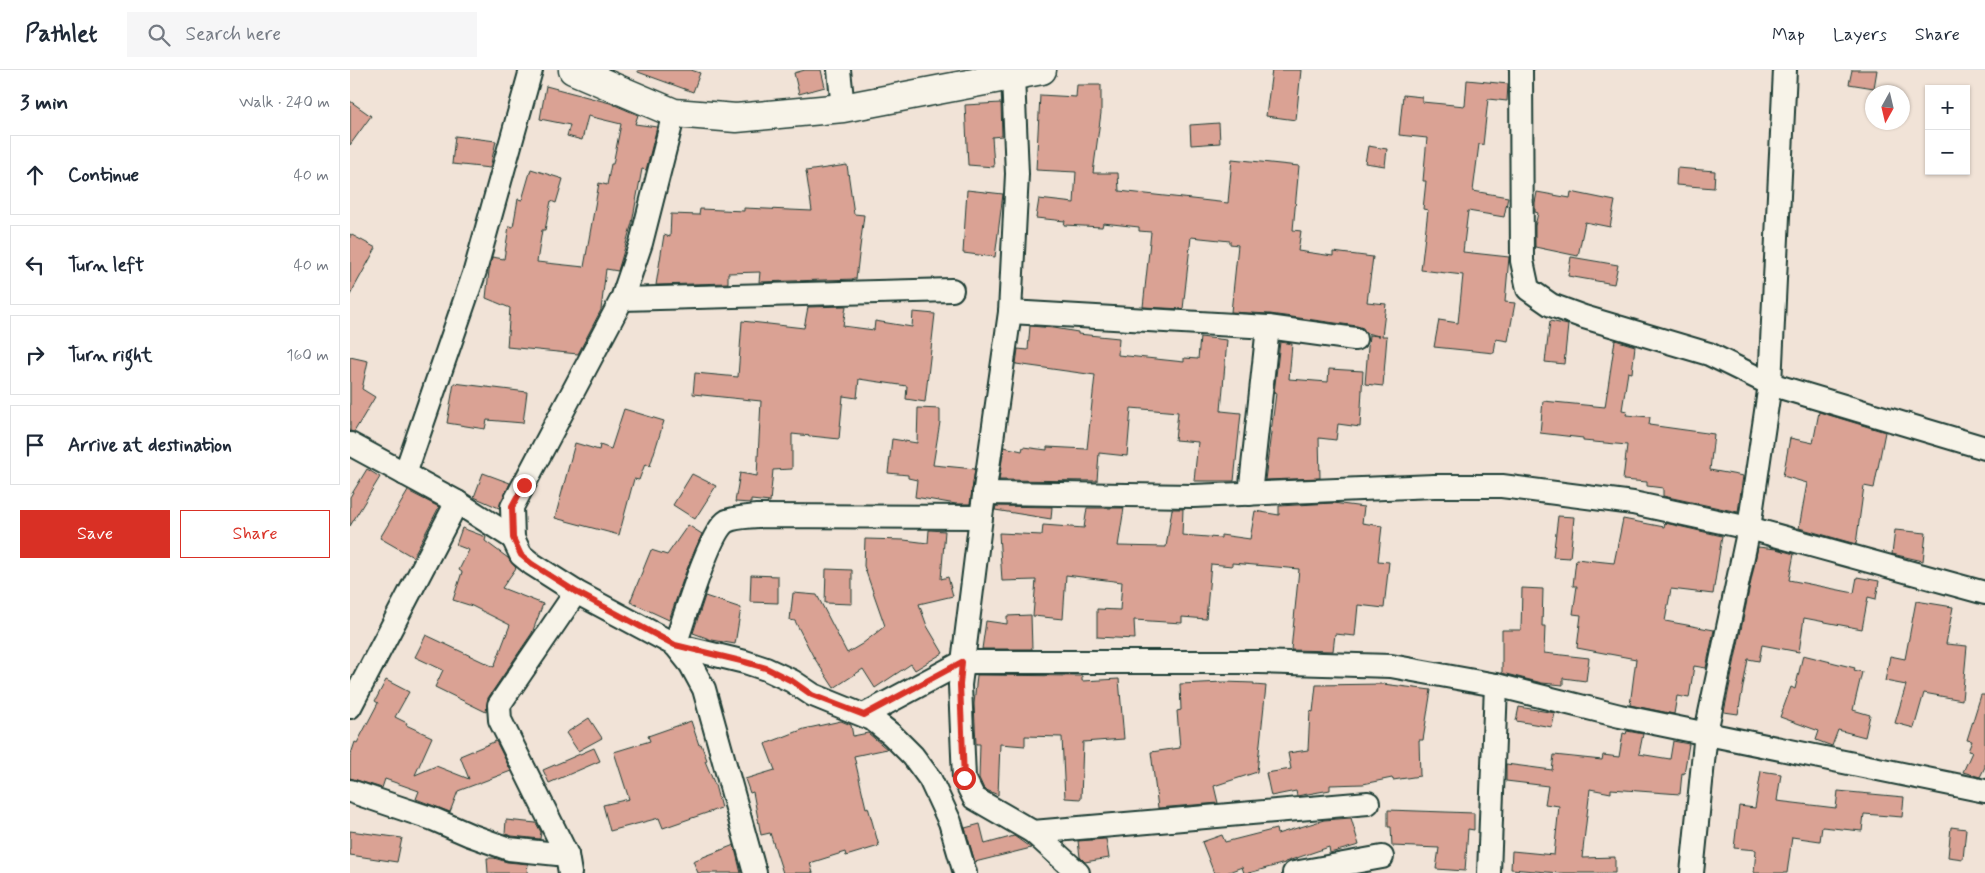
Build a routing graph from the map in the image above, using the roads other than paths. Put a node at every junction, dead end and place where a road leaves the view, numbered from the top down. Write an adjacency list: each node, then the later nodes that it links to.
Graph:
1 (531, 70): 18 (street)
2 (839, 70): 8 (street)
3 (1042, 70): 7 (street)
4 (1520, 70): 15 (street)
5 (1785, 70): 15 (street)
6 (576, 71): 9 (street)
7 (1013, 76): 8 (street); 12 (street)
8 (843, 108): 9 (street)
9 (674, 113): 11 (street)
10 (952, 290): 11 (street)
11 (622, 299): 24 (street)
12 (1010, 312): 13 (street); 19 (street)
13 (1268, 326): 14 (street); 20 (street)
14 (1355, 339)
15 (1770, 384): 17 (street); 23 (street)
16 (350, 444): 18 (street)
17 (1985, 448)
18 (405, 474): 21 (street)
19 (984, 493): 20 (street); 22 (street)
20 (1250, 494): 23 (street)
21 (457, 502): 24 (street); 30 (street)
22 (981, 517): 27 (street); 28 (street)
23 (1749, 528): 26 (street); 32 (street)
24 (513, 538): 25 (street)
25 (576, 592): 27 (street); 38 (street)
26 (1985, 593)
27 (675, 645): 31 (street); 39 (street)
28 (962, 662): 29 (street); 31 (street); 36 (street)
29 (1496, 685): 32 (street); 43 (street)
30 (353, 692)
31 (864, 715): 40 (street)
32 (1706, 732): 34 (street); 44 (street)
33 (350, 791): 38 (street)
34 (1985, 791)
35 (1368, 803): 36 (street)
36 (1032, 832): 41 (street)
37 (1382, 857): 42 (street)
38 (568, 864)
39 (754, 873)
40 (965, 873)
41 (1078, 873)
42 (1294, 873)
43 (1489, 873)
44 (1692, 873)

